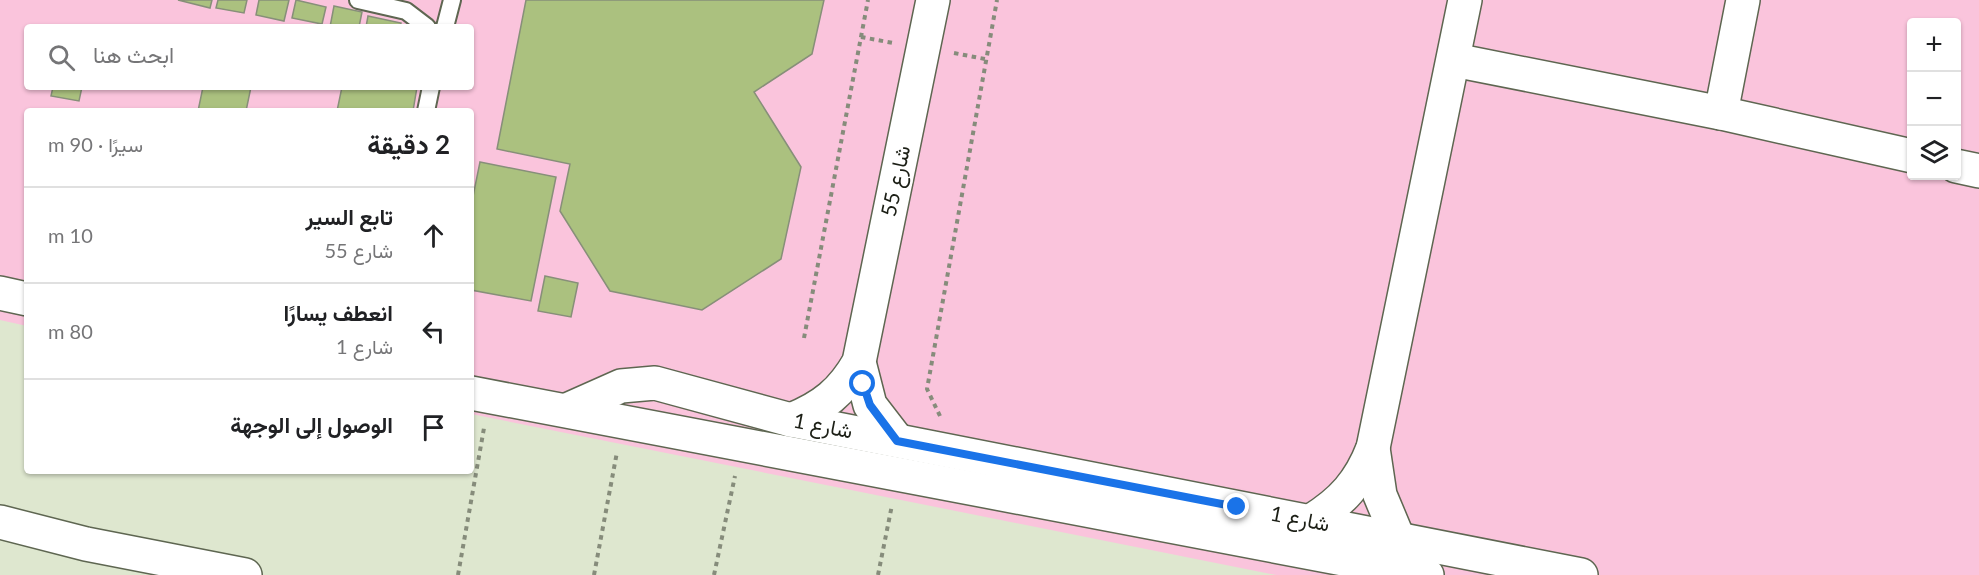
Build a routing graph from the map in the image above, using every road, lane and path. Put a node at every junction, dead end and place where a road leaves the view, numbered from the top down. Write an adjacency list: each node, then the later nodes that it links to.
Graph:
1 (358, 0): 8 (lane)
2 (452, 0): 9 (lane)
3 (868, 0): 17 (path)
4 (933, 0): 18 (street, شارع 55)
5 (997, 0): 21 (path)
6 (1465, 0): 10 (street)
7 (1743, 0): 13 (street)
8 (423, 24)
9 (446, 24)
10 (1454, 60): 13 (street); 27 (street)
11 (430, 90): 12 (lane)
12 (427, 108)
13 (1721, 113): 14 (street)
14 (1907, 155)
15 (1961, 167): 16 (street)
16 (1979, 171)
17 (804, 339)
18 (859, 362): 22 (street, شارع 55); 24 (street, شارع 55)
19 (480, 395): 20 (street, شارع 1); 25 (path)
20 (567, 410): 22 (street, شارع 1); 23 (street, شارع 1)
21 (942, 419)
22 (791, 420): 24 (street, شارع 1)
23 (623, 421): 26 (street, شارع 1); 37 (path)
24 (897, 441): 30 (street, شارع 1)
25 (474, 444)
26 (742, 444): 29 (street, شارع 1); 38 (path)
27 (1373, 448): 30 (street); 32 (street)
28 (470, 474): 36 (path)
29 (898, 474): 39 (path); 40 (street, شارع 1)
30 (1311, 521): 32 (street, شارع 1)
31 (0, 522): 33 (street)
32 (1398, 538): 41 (street, شارع 1)
33 (86, 544): 34 (street); 35 (street)
34 (136, 575)
35 (245, 575)
36 (458, 575)
37 (594, 575)
38 (714, 575)
39 (878, 575)
40 (1427, 575)
41 (1581, 575)

